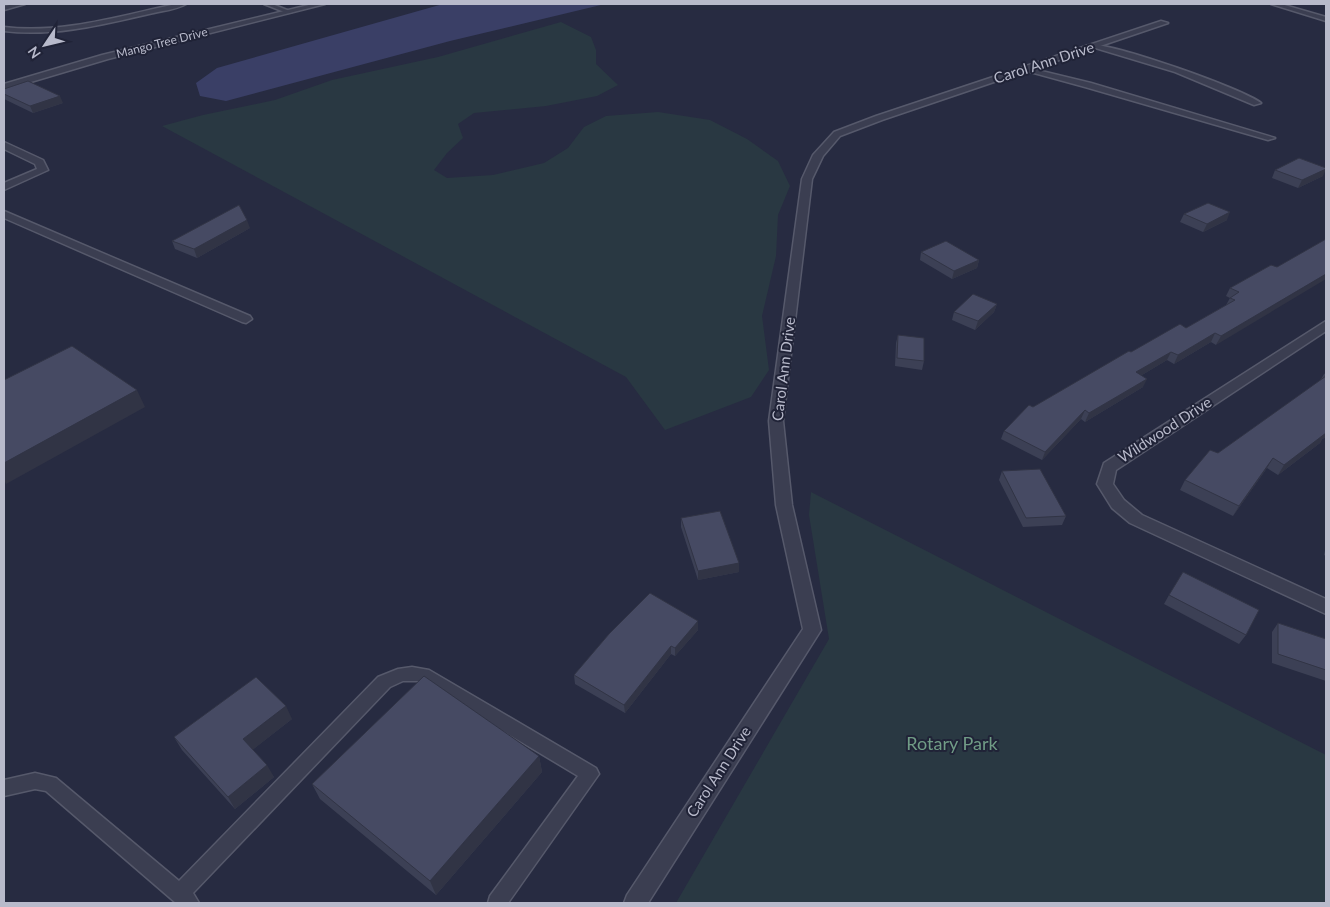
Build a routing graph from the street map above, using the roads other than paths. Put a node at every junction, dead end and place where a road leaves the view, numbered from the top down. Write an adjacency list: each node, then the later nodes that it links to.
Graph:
1 (22, 4): 6 (lane)
2 (183, 4): 10 (lane)
3 (267, 4): 7 (lane)
4 (320, 4): 7 (street, Mango Tree Drive)
5 (1274, 4): 8 (street)
6 (4, 8)
7 (289, 12): 13 (street, Mango Tree Drive)
8 (1326, 19)
9 (1164, 23): 11 (street, Carol Ann Drive)
10 (4, 29)
11 (1094, 46): 12 (street, Carol Ann Drive); 14 (lane)
12 (1025, 70): 15 (lane); 25 (street, Carol Ann Drive)
13 (4, 86)
14 (1257, 103)
15 (1271, 138)
16 (4, 145): 17 (street)
17 (4, 187)
18 (4, 214): 19 (street)
19 (246, 318)
20 (1326, 325): 21 (street, Wildwood Drive)
21 (1326, 607)
22 (4, 788): 23 (lane)
23 (184, 899): 24 (lane)
24 (497, 903)
25 (635, 903)

